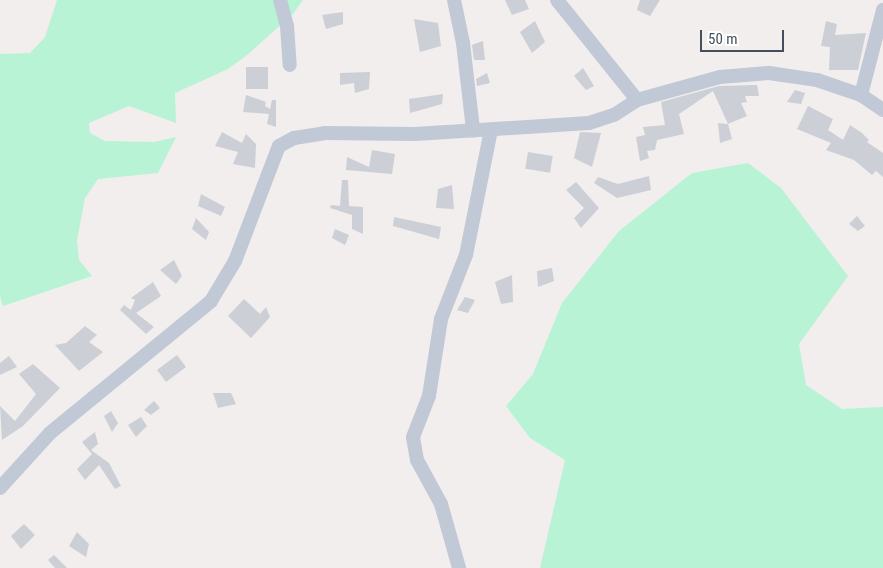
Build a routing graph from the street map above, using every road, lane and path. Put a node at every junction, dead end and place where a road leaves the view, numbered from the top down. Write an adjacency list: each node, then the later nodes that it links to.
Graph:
1 (280, 0): 5 (street)
2 (454, 0): 9 (street)
3 (557, 0): 7 (street)
4 (883, 10): 6 (street)
5 (290, 65)
6 (861, 95): 7 (street); 8 (street)
7 (637, 100): 10 (street)
8 (883, 110)
9 (473, 130): 10 (street); 11 (street)
10 (491, 130): 12 (street)
11 (0, 488)
12 (459, 568)

